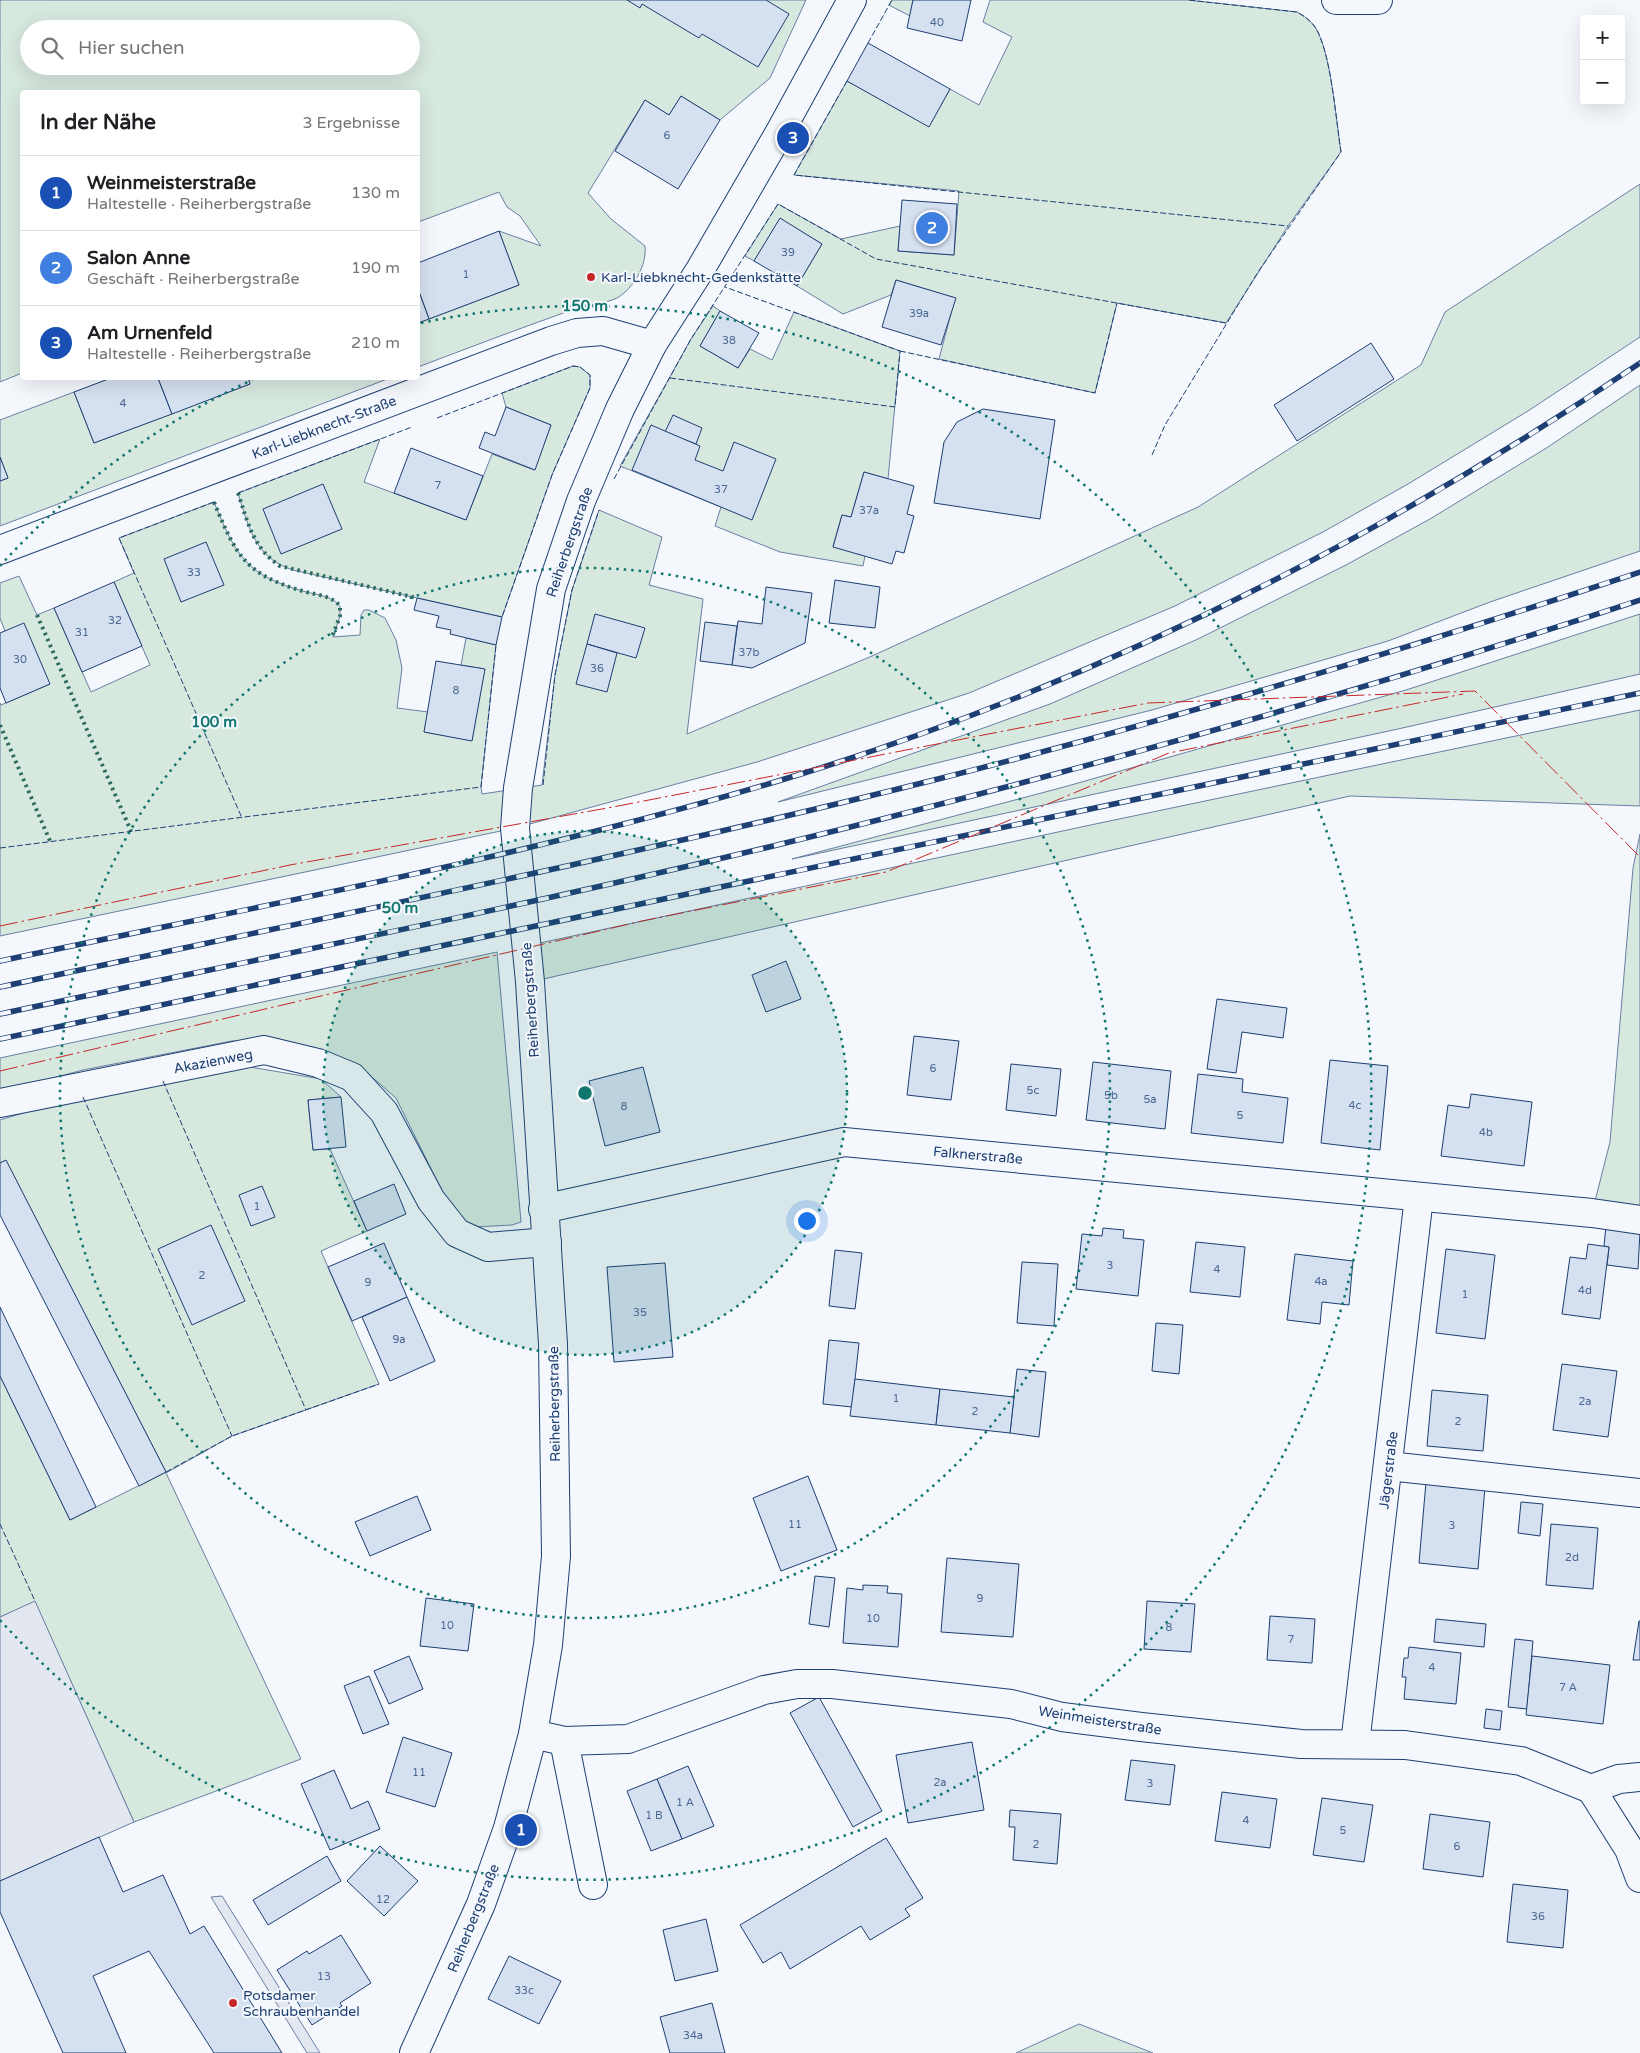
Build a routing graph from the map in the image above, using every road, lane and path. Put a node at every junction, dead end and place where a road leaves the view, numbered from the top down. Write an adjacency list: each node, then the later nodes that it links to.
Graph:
1 (852, 0): 4 (street, Reiherbergstraße)
2 (1336, 0): 3 (street)
3 (1378, 0)
4 (652, 345): 5 (street, Karl-Liebknecht-Straße); 8 (street, Reiherbergstraße)
5 (0, 550)
6 (0, 1103): 10 (street, Akazienweg)
7 (1419, 1197): 8 (street, Falknerstraße); 9 (street, Falknerstraße); 11 (street, Jägerstraße)
8 (543, 1209): 10 (street, Reiherbergstraße)
9 (1640, 1220)
10 (547, 1242): 13 (street, Reiherbergstraße)
11 (1388, 1466): 12 (street); 15 (street, Jägerstraße)
12 (1640, 1493)
13 (534, 1734): 14 (street, Weinmeisterstraße); 20 (street, Reiherbergstraße)
14 (564, 1741): 15 (street, Weinmeisterstraße); 19 (street)
15 (1355, 1744): 17 (street, Weinmeisterstraße)
16 (1640, 1777): 17 (street)
17 (1591, 1789): 18 (street)
18 (1640, 1878)
19 (593, 1885)
20 (414, 2053)

